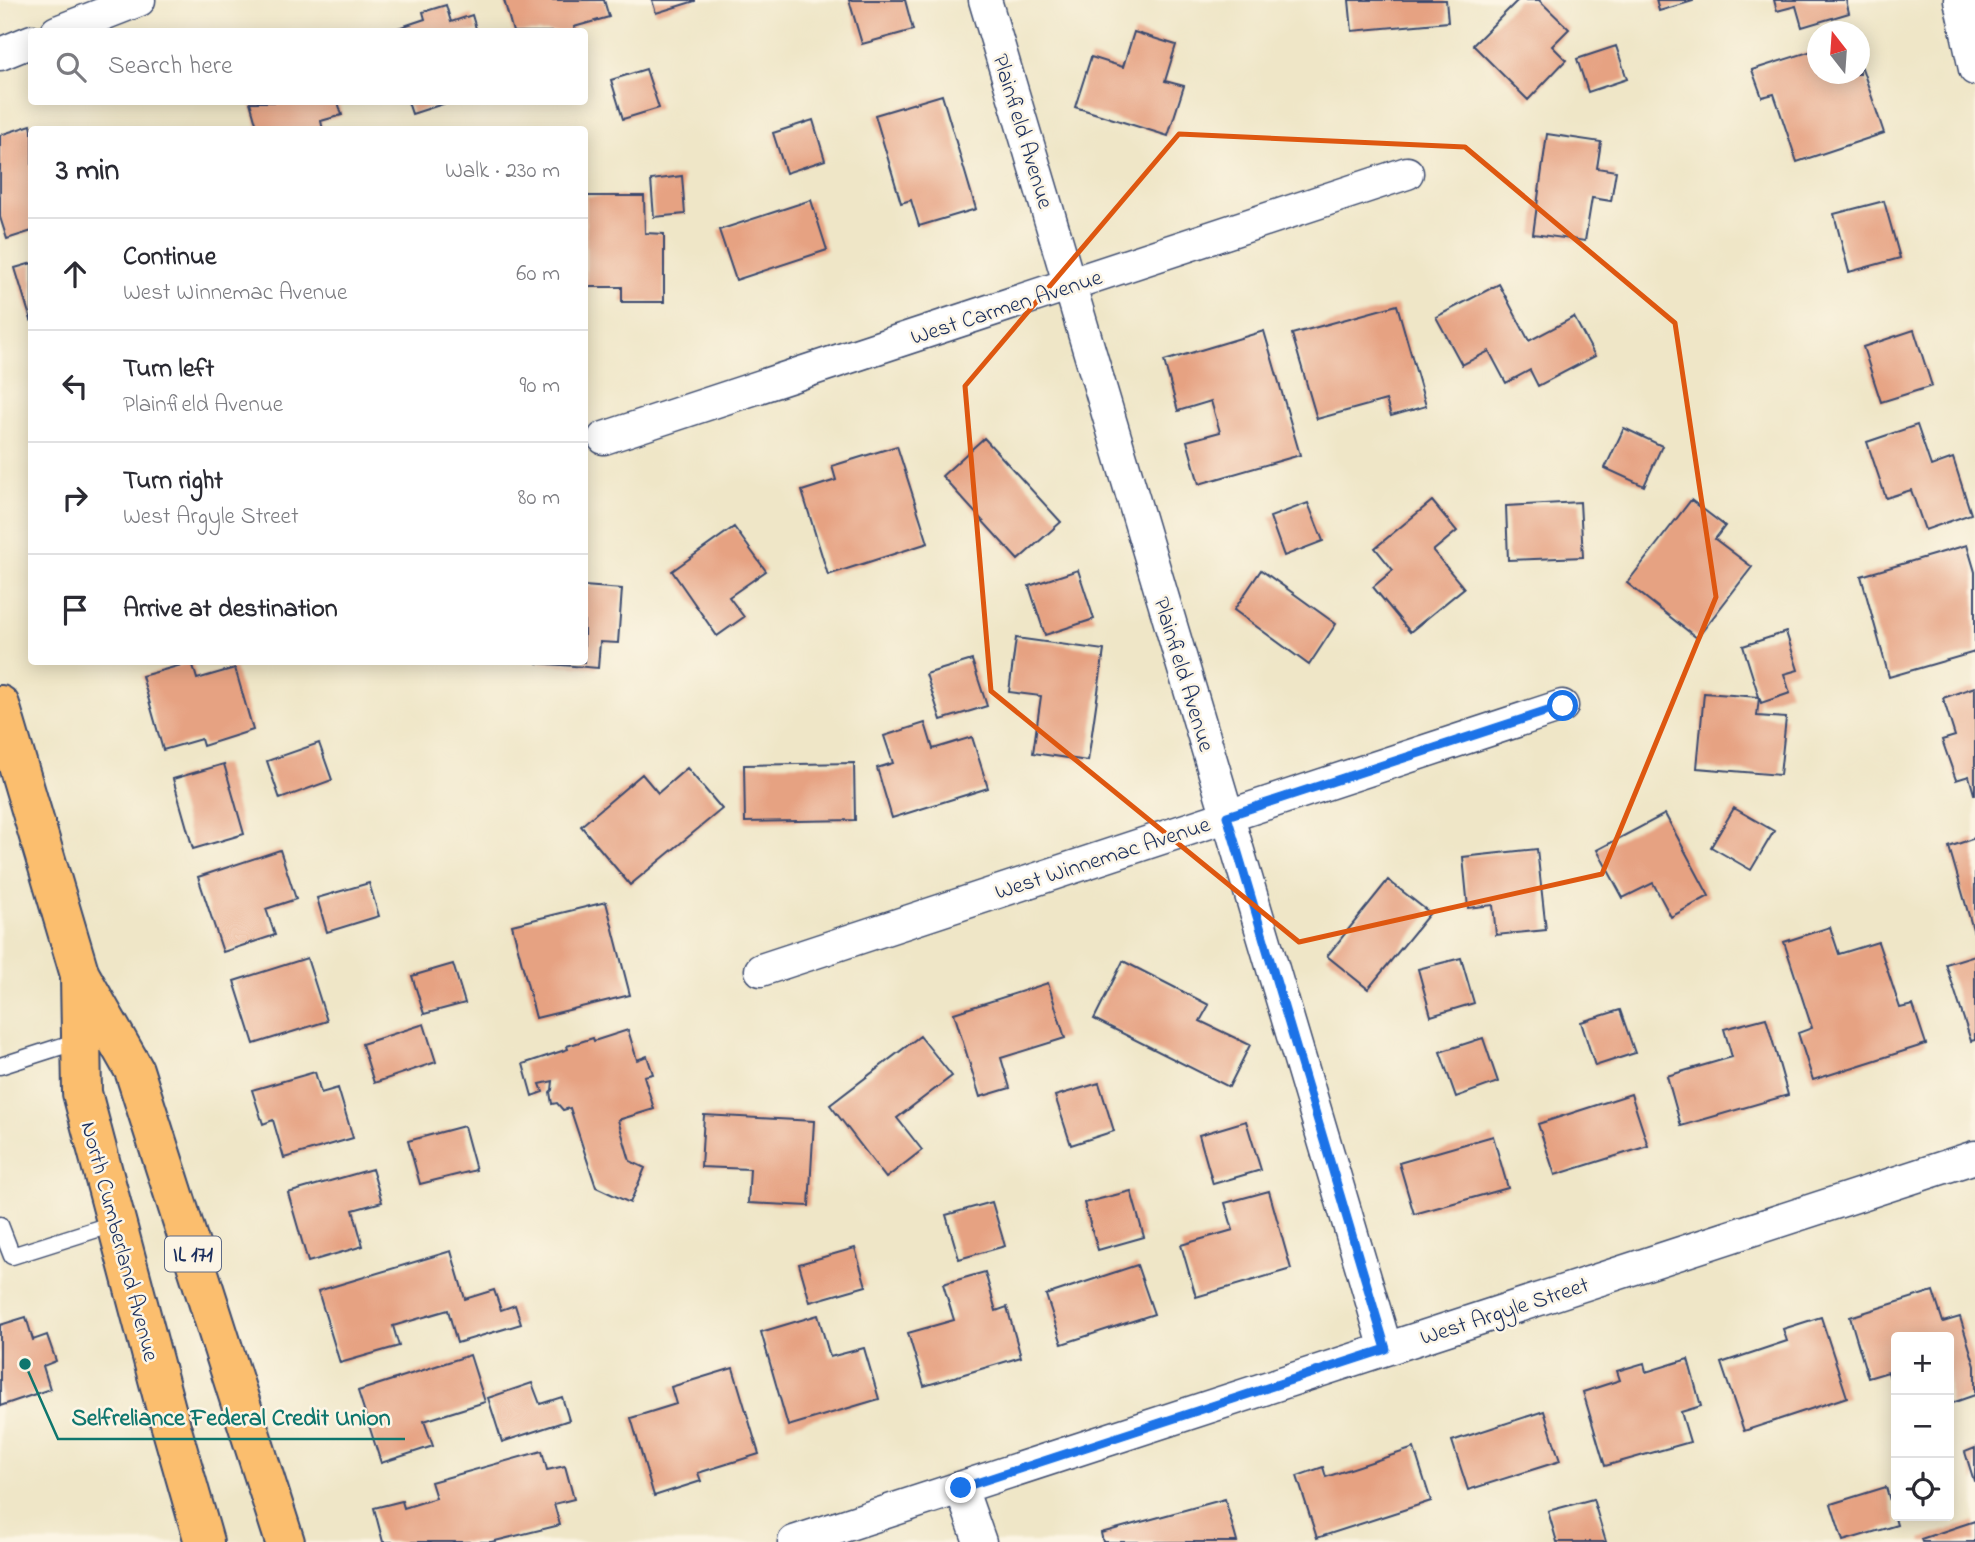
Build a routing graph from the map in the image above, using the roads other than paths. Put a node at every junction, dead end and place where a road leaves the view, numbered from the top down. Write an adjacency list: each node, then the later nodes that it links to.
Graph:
1 (139, 0): 4 (street)
2 (985, 0): 9 (street, Plainfield Avenue)
3 (1960, 0): 7 (street)
4 (67, 28)
5 (28, 43): 6 (street)
6 (0, 54)
7 (1975, 69)
8 (1407, 173): 9 (street, West Carmen Avenue)
9 (1069, 285): 10 (street, West Carmen Avenue); 13 (street, Plainfield Avenue)
10 (604, 438)
11 (0, 705): 15 (main road, North Cumberland Avenue / IL 171)
12 (1563, 706): 13 (street, West Winnemac Avenue)
13 (1227, 816): 14 (street, West Winnemac Avenue); 23 (street, Plainfield Avenue)
14 (761, 970)
15 (80, 975): 16 (main road, North Cumberland Avenue / IL 171); 26 (main road, North Cumberland Avenue / IL 171)
16 (81, 1040): 17 (lane); 19 (main road, North Cumberland Avenue / IL 171)
17 (0, 1066)
18 (1975, 1157): 23 (street, West Argyle Street)
19 (116, 1223): 21 (lane); 25 (main road, North Cumberland Avenue / IL 171)
20 (0, 1225): 21 (lane)
21 (12, 1256): 22 (lane)
22 (0, 1269)
23 (1386, 1349): 24 (street, West Argyle Street)
24 (961, 1488): 27 (street, West Argyle Street); 28 (street)
25 (204, 1542)
26 (285, 1542)
27 (794, 1542)
28 (980, 1542)

